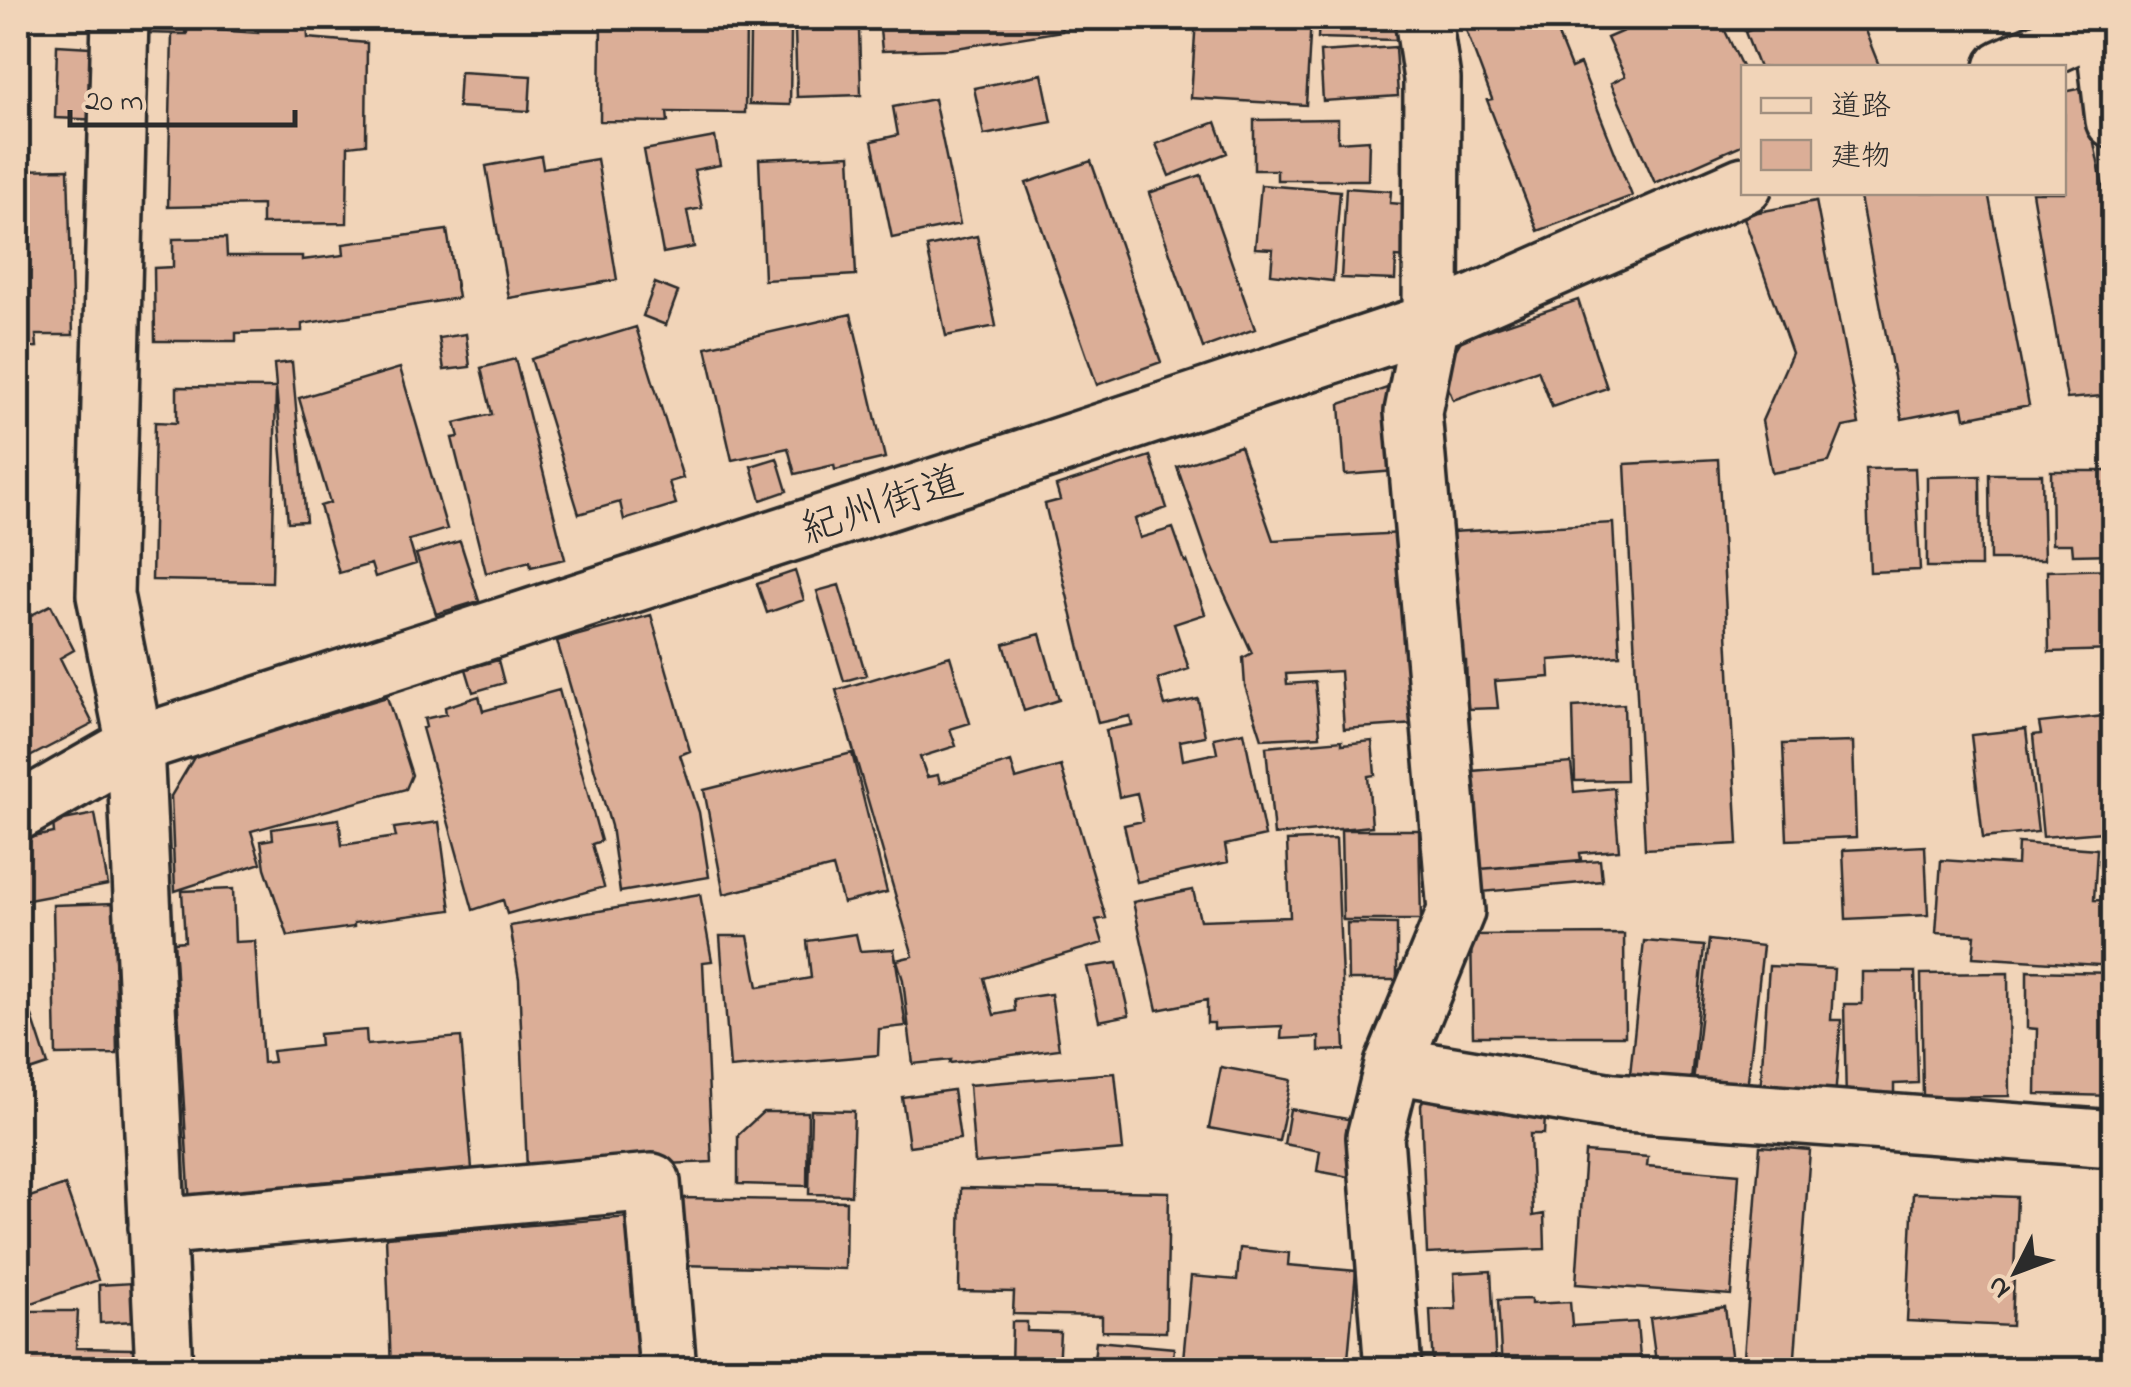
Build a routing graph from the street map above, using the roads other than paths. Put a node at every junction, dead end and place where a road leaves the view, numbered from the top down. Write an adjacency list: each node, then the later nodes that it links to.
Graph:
1 (120, 18): 8 (street)
2 (1423, 18): 7 (street)
3 (2106, 20): 4 (street); 5 (street)
4 (2010, 65)
5 (2114, 120)
6 (1741, 187): 7 (street, 紀州街道)
7 (1431, 322): 8 (street, 紀州街道); 10 (street)
8 (134, 745): 9 (street, 紀州街道); 12 (street)
9 (18, 812)
10 (1393, 1065): 11 (street); 15 (street)
11 (2114, 1139)
12 (157, 1227): 13 (street); 14 (street)
13 (164, 1370)
14 (668, 1370)
15 (1393, 1370)

